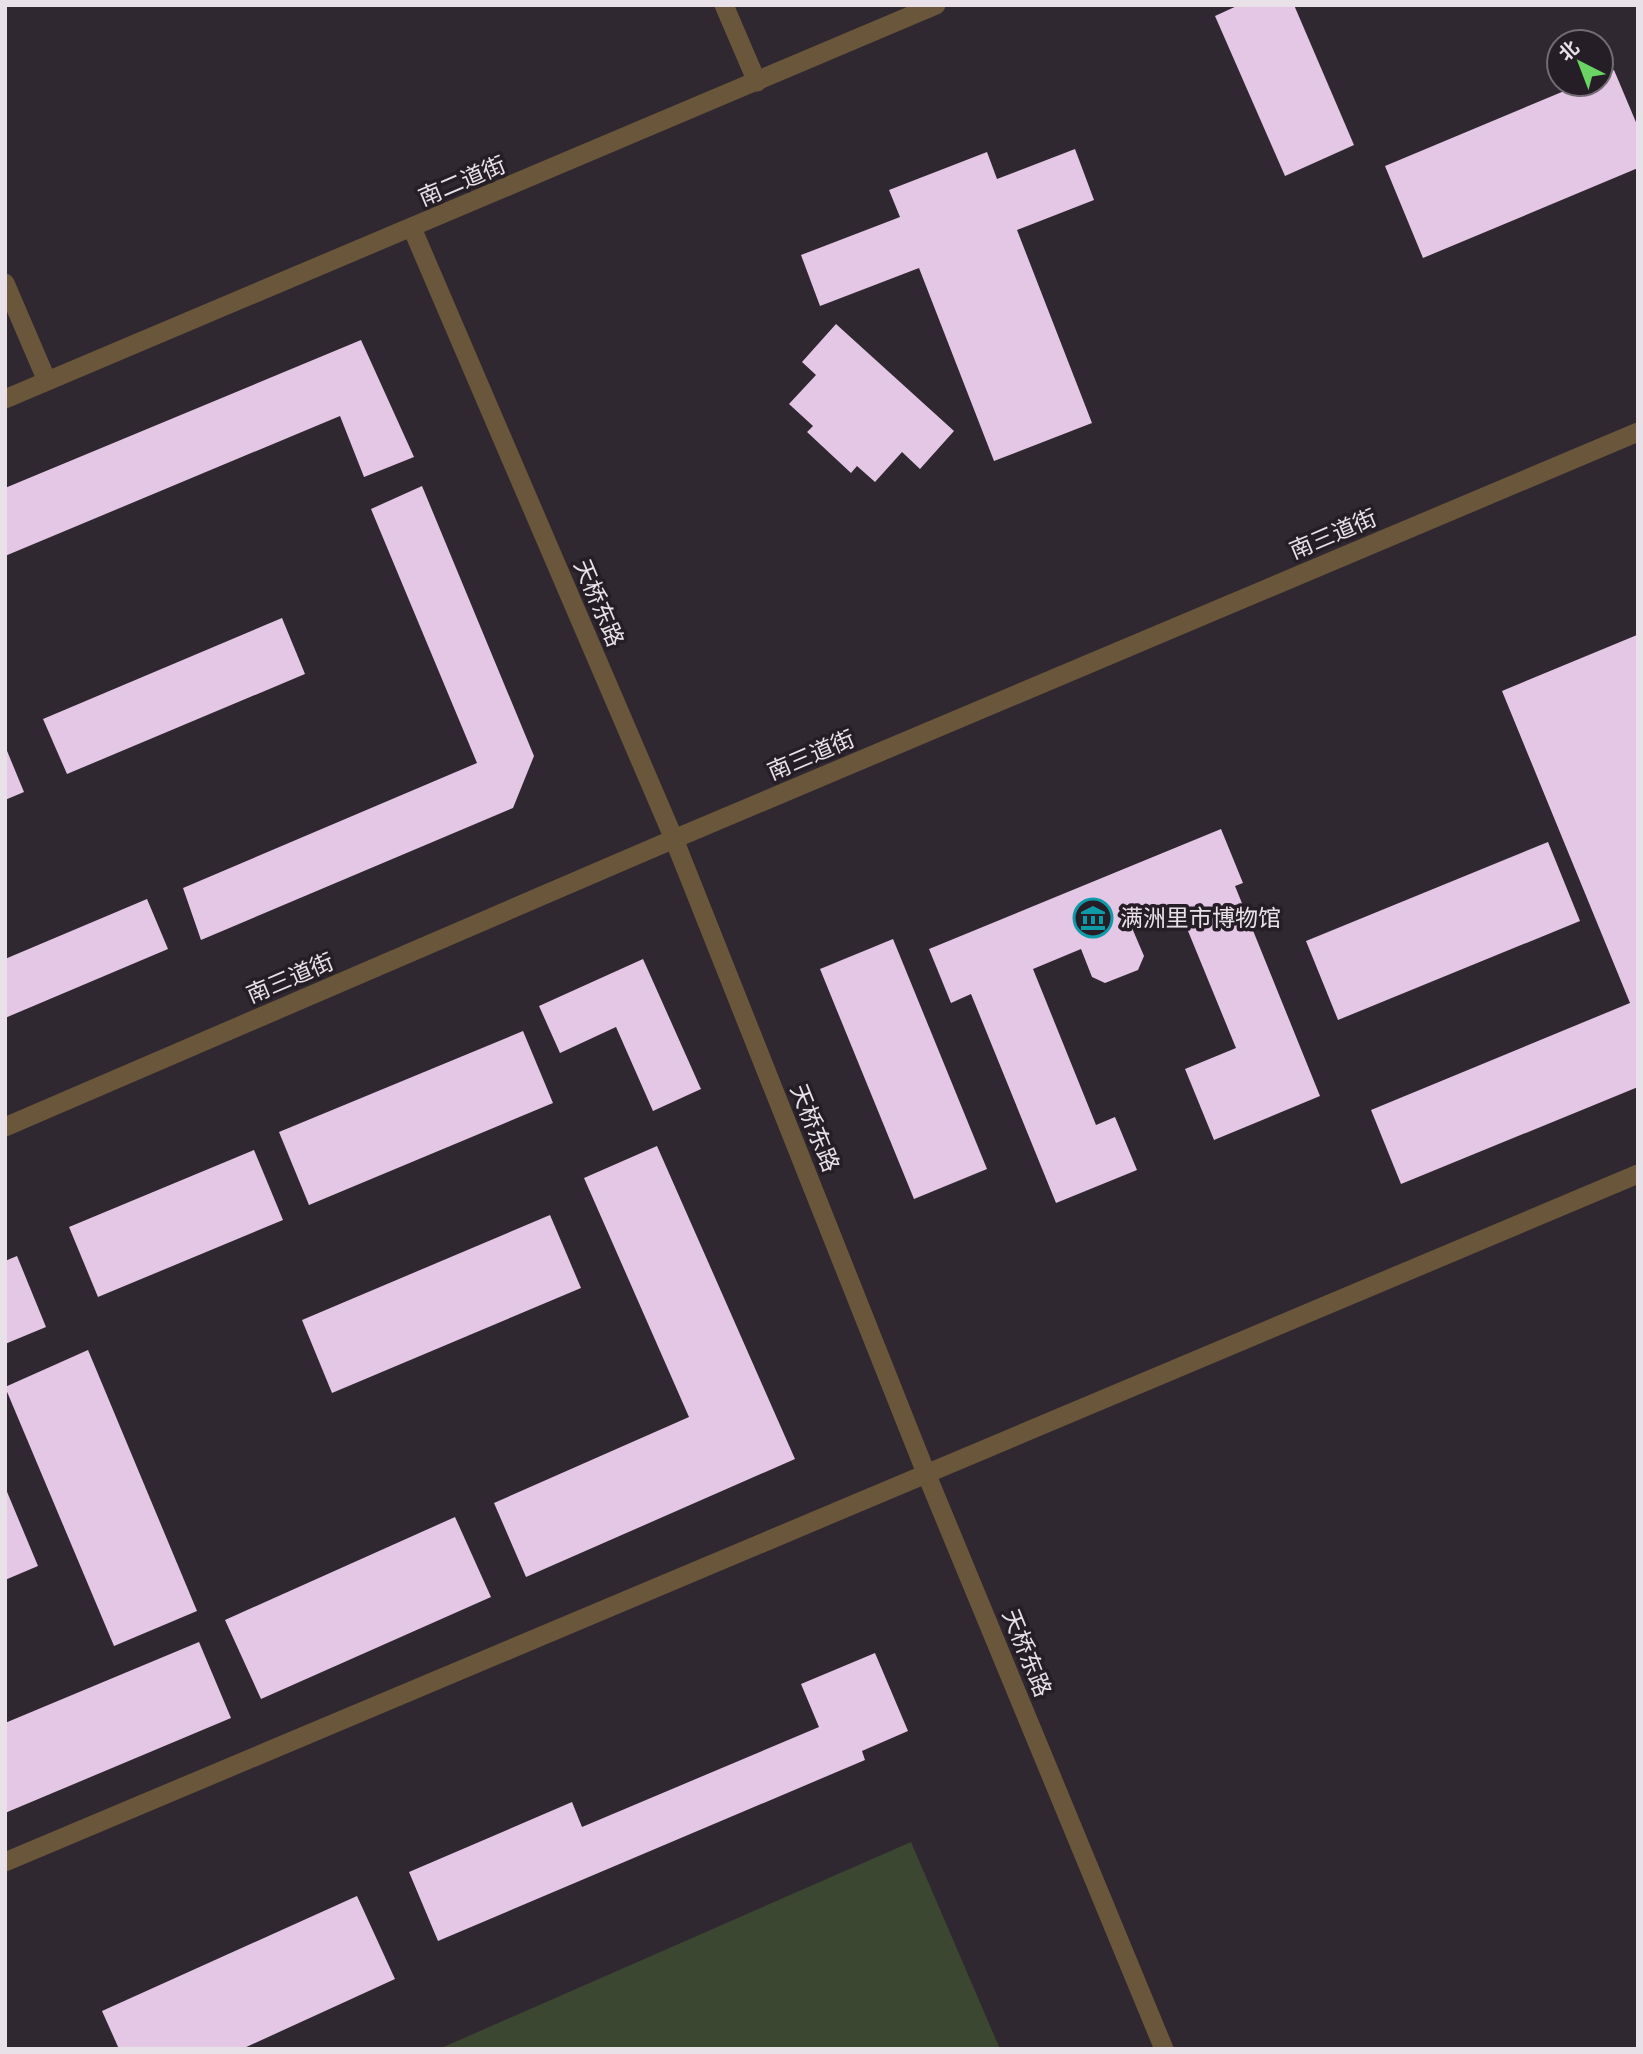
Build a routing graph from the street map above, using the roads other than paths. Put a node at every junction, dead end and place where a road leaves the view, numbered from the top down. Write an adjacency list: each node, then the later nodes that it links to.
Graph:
1 (724, 5): 3 (street)
2 (936, 5): 3 (street, 南二道街)
3 (757, 82): 4 (street, 南二道街)
4 (412, 228): 6 (street, 南二道街); 9 (street, 天桥东路)
5 (5, 283): 6 (street)
6 (47, 381): 7 (street, 南二道街)
7 (5, 400)
8 (1638, 432): 9 (street, 南三道街)
9 (674, 839): 10 (street, 南三道街); 12 (street, 天桥东路)
10 (5, 1127)
11 (1638, 1174): 12 (street)
12 (926, 1473): 13 (street); 14 (street, 天桥东路)
13 (5, 1862)
14 (1164, 2049)

